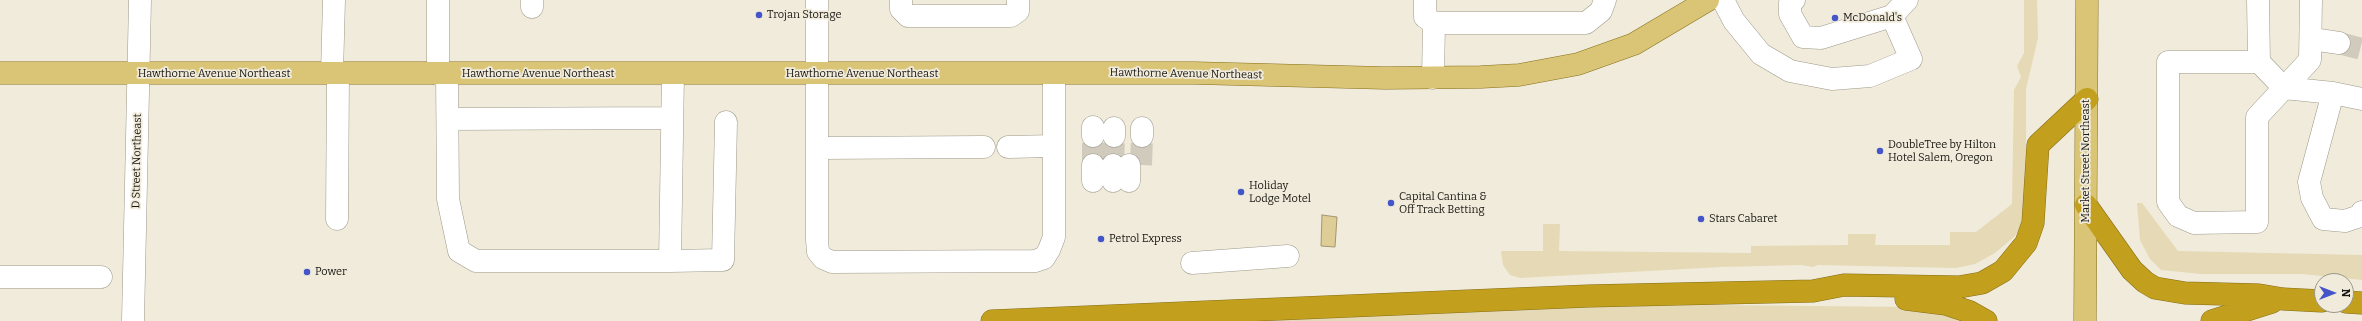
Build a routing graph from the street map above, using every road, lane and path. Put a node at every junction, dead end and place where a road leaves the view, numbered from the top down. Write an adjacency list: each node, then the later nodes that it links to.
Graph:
1 (140, 0): 22 (street, D Street Northeast)
2 (334, 0): 23 (street)
3 (438, 0): 24 (street)
4 (816, 0): 26 (street)
5 (901, 0): 6 (street)
6 (1018, 0)
7 (1425, 0): 17 (street)
8 (1605, 0): 17 (street)
9 (1708, 0): 28 (main road, Hawthorne Avenue Northeast)
10 (1723, 0): 16 (street)
11 (1794, 0): 16 (street)
12 (1908, 0): 16 (street)
13 (2087, 0): 32 (main road, Market Street Northeast)
14 (2258, 0): 20 (street)
15 (2311, 0): 18 (street)
16 (1892, 16)
17 (1434, 23): 28 (street)
18 (2312, 39): 19 (street); 29 (street)
19 (2339, 43)
20 (2258, 62): 29 (street); 29 (street)
21 (0, 73): 22 (main road, Hawthorne Avenue Northeast)
22 (139, 73): 23 (main road, Hawthorne Avenue Northeast); 51 (street, D Street Northeast)
23 (335, 74): 24 (main road, Hawthorne Avenue Northeast); 42 (street)
24 (443, 74): 25 (main road, Hawthorne Avenue Northeast); 33 (street)
25 (673, 74): 26 (main road, Hawthorne Avenue Northeast); 34 (street)
26 (817, 74): 27 (main road, Hawthorne Avenue Northeast); 39 (street)
27 (1054, 74): 28 (main road, Hawthorne Avenue Northeast); 36 (street)
28 (1433, 78)
29 (2284, 88): 30 (street)
30 (2333, 93): 31 (street); 41 (street)
31 (2362, 99)
32 (2087, 100): 40 (main road, Market Street Northeast); 48 (highway)
33 (448, 118): 34 (street); 44 (street)
34 (672, 118): 44 (street)
35 (726, 122): 44 (street)
36 (1054, 146): 38 (street); 39 (street)
37 (984, 147): 39 (street)
38 (1008, 147)
39 (817, 148)
40 (2086, 206): 49 (highway); 54 (main road, Market Street Northeast)
41 (2362, 212)
42 (337, 218)
43 (1288, 256): 45 (street)
44 (670, 261)
45 (1192, 263)
46 (0, 277): 47 (street)
47 (101, 277)
48 (1813, 291): 52 (highway); 53 (highway)
49 (2283, 299): 50 (highway); 55 (highway)
50 (2314, 301)
51 (133, 321)
52 (992, 321)
53 (1986, 321)
54 (2085, 321)
55 (2212, 321)

